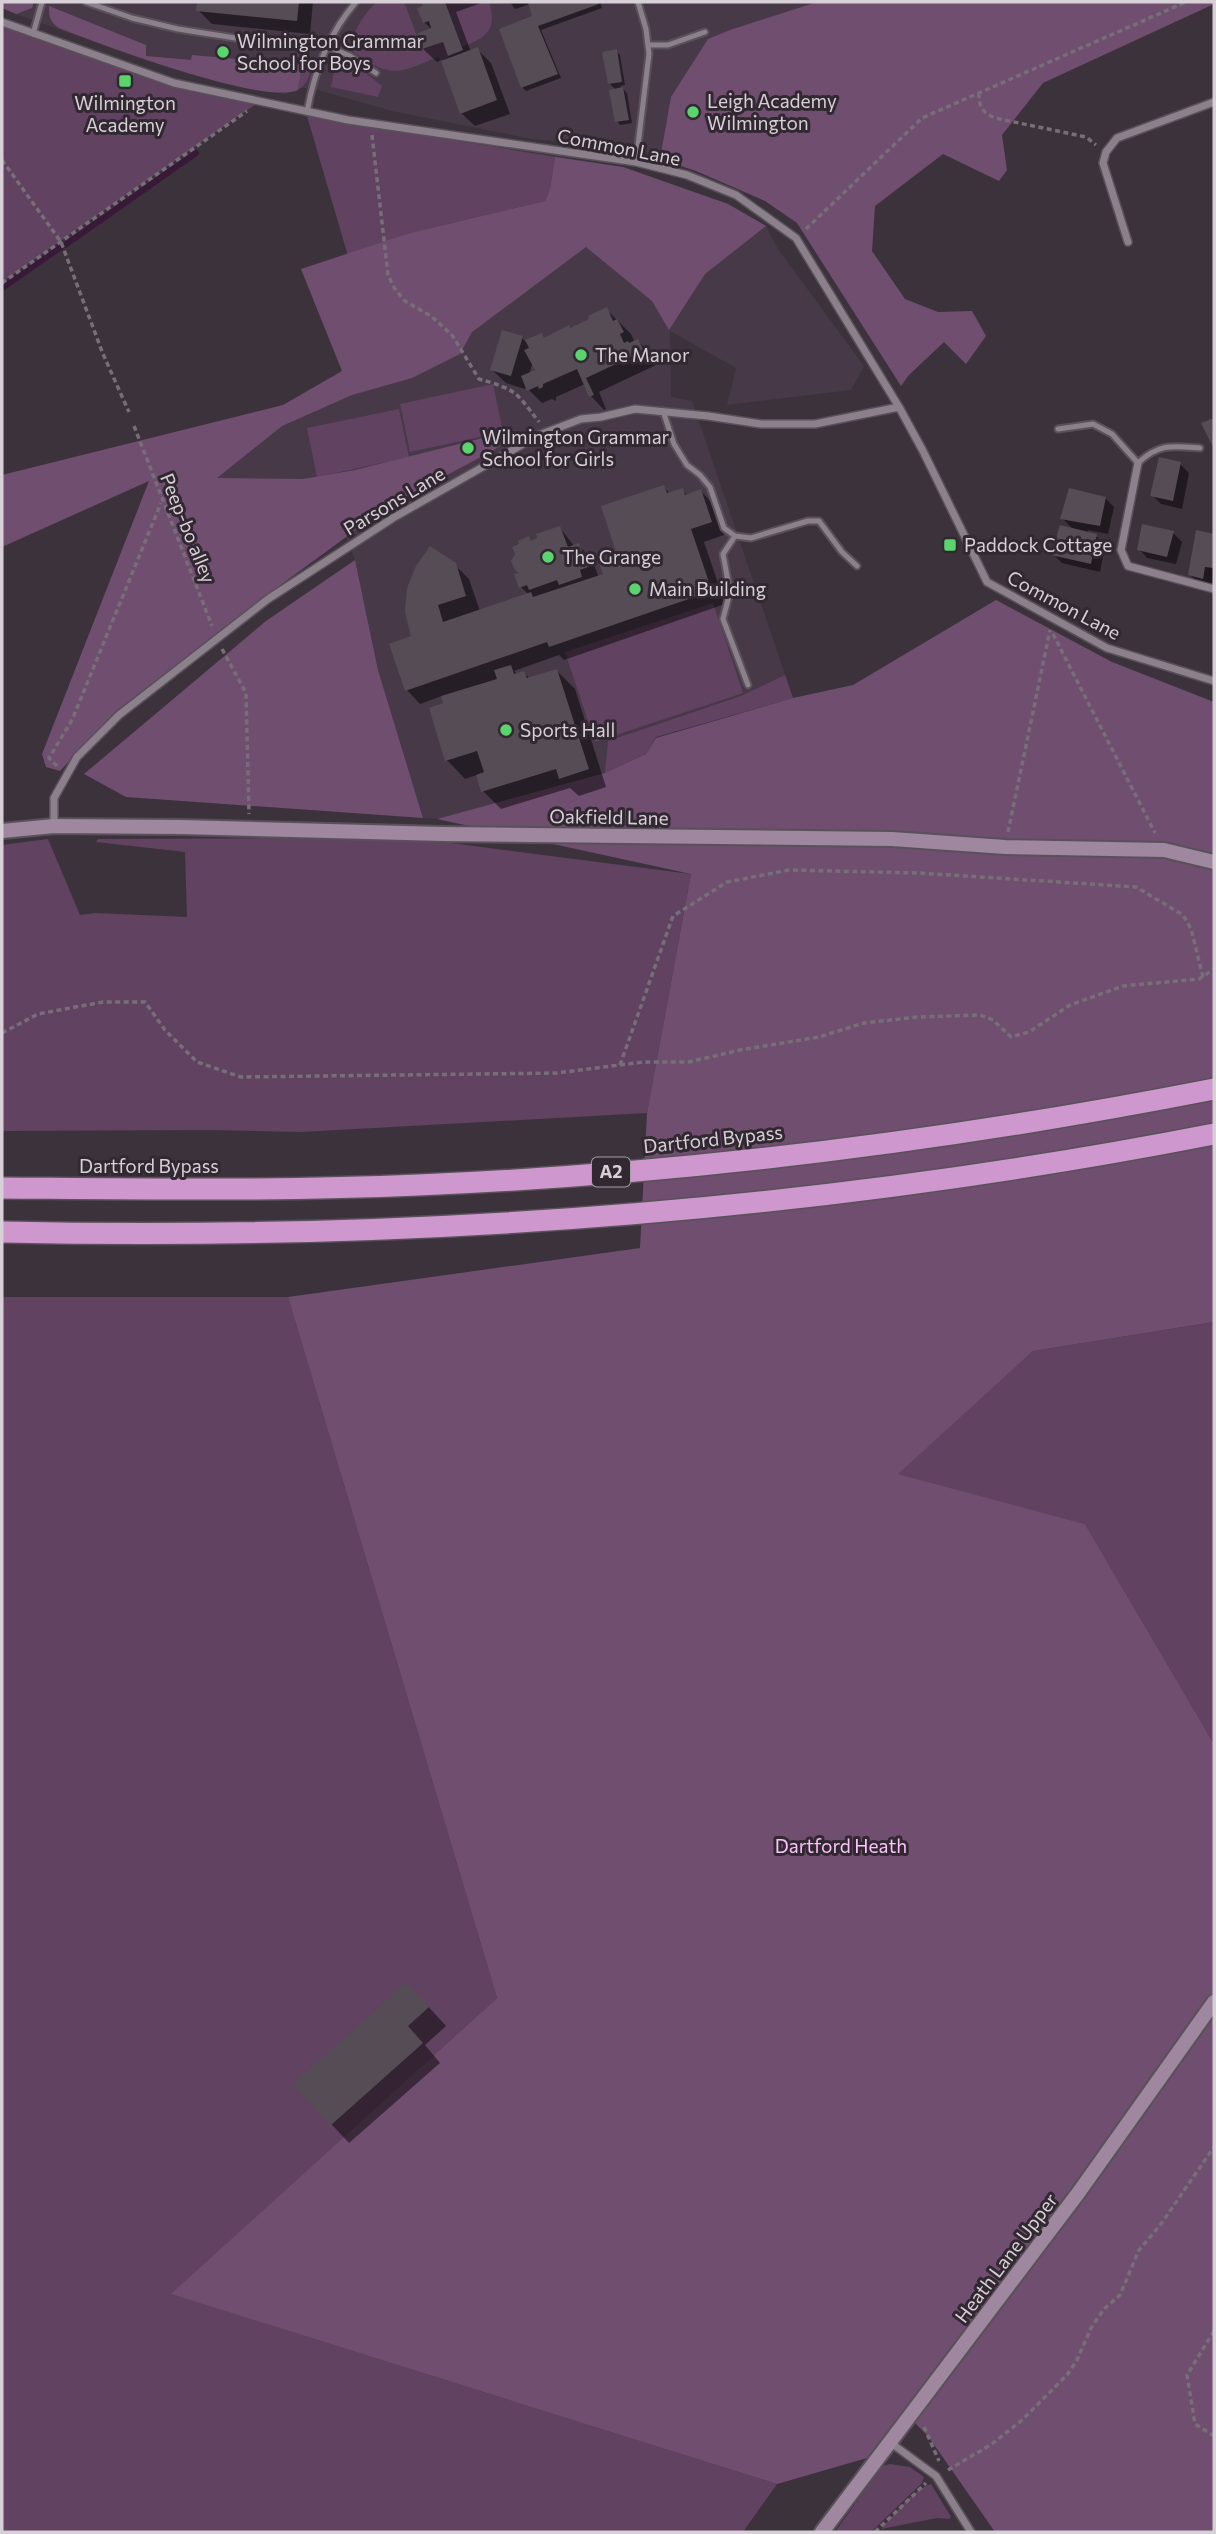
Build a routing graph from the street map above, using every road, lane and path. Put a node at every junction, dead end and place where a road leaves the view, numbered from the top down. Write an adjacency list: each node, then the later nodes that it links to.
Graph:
1 (42, 2): 8 (lane)
2 (86, 2): 10 (lane)
3 (356, 2): 10 (lane)
4 (638, 2): 9 (lane)
5 (1186, 2): 12 (path)
6 (2, 22): 8 (street, Common Lane)
7 (705, 32): 9 (lane)
8 (33, 34): 13 (street, Common Lane)
9 (649, 45): 19 (lane)
10 (327, 46): 11 (lane); 15 (lane)
11 (376, 73)
12 (979, 93): 17 (path); 20 (path)
13 (260, 102): 15 (street, Common Lane); 21 (path)
14 (1214, 102): 17 (street)
15 (307, 113): 16 (street, Common Lane)
16 (372, 124): 19 (street, Common Lane); 29 (path)
17 (1106, 152): 22 (street)
18 (2, 160): 21 (path)
19 (636, 162): 20 (street, Common Lane)
20 (796, 238): 24 (street, Common Lane)
21 (61, 242): 23 (path); 26 (path)
22 (1128, 242)
23 (2, 283)
24 (899, 407): 25 (street, Parsons Lane); 37 (street, Common Lane)
25 (663, 411): 29 (street, Parsons Lane); 33 (lane)
26 (129, 412)
27 (134, 426): 32 (path, Peep-bo alley)
28 (1058, 429): 31 (lane)
29 (544, 433): 36 (street, Parsons Lane)
30 (1200, 448): 31 (lane)
31 (1138, 463): 35 (street)
32 (162, 502): 36 (path, Peep-bo alley); 39 (path)
33 (735, 536): 34 (lane); 38 (lane)
34 (857, 566)
35 (1214, 589)
36 (218, 640): 39 (street, Parsons Lane); 41 (path, Peep-bo alley)
37 (1214, 681)
38 (747, 685)
39 (67, 776): 40 (street, Parsons Lane)
40 (54, 826): 41 (street, Oakfield Lane); 42 (street, Oakfield Lane)
41 (250, 830): 43 (street, Oakfield Lane)
42 (2, 831)
43 (1005, 846): 44 (street, Oakfield Lane); 44 (path)
44 (1164, 850): 45 (street, Oakfield Lane)
45 (1214, 862)
46 (1214, 970): 47 (path)
47 (1203, 977): 49 (path); 49 (path)
48 (2, 1033): 49 (path)
49 (620, 1065)
50 (1214, 1089): 52 (highway, Dartford Bypass / A2)
51 (1214, 1134): 53 (highway, A2)
52 (2, 1188)
53 (2, 1232)
54 (1214, 2002): 58 (street, Heath Lane Upper)
55 (1214, 2147): 59 (path)
56 (1214, 2331): 57 (path)
57 (1214, 2436)
58 (891, 2443): 59 (street); 60 (street, Heath Lane Upper)
59 (936, 2476): 61 (path); 62 (street)
60 (822, 2532)
61 (875, 2532)
62 (971, 2532)

